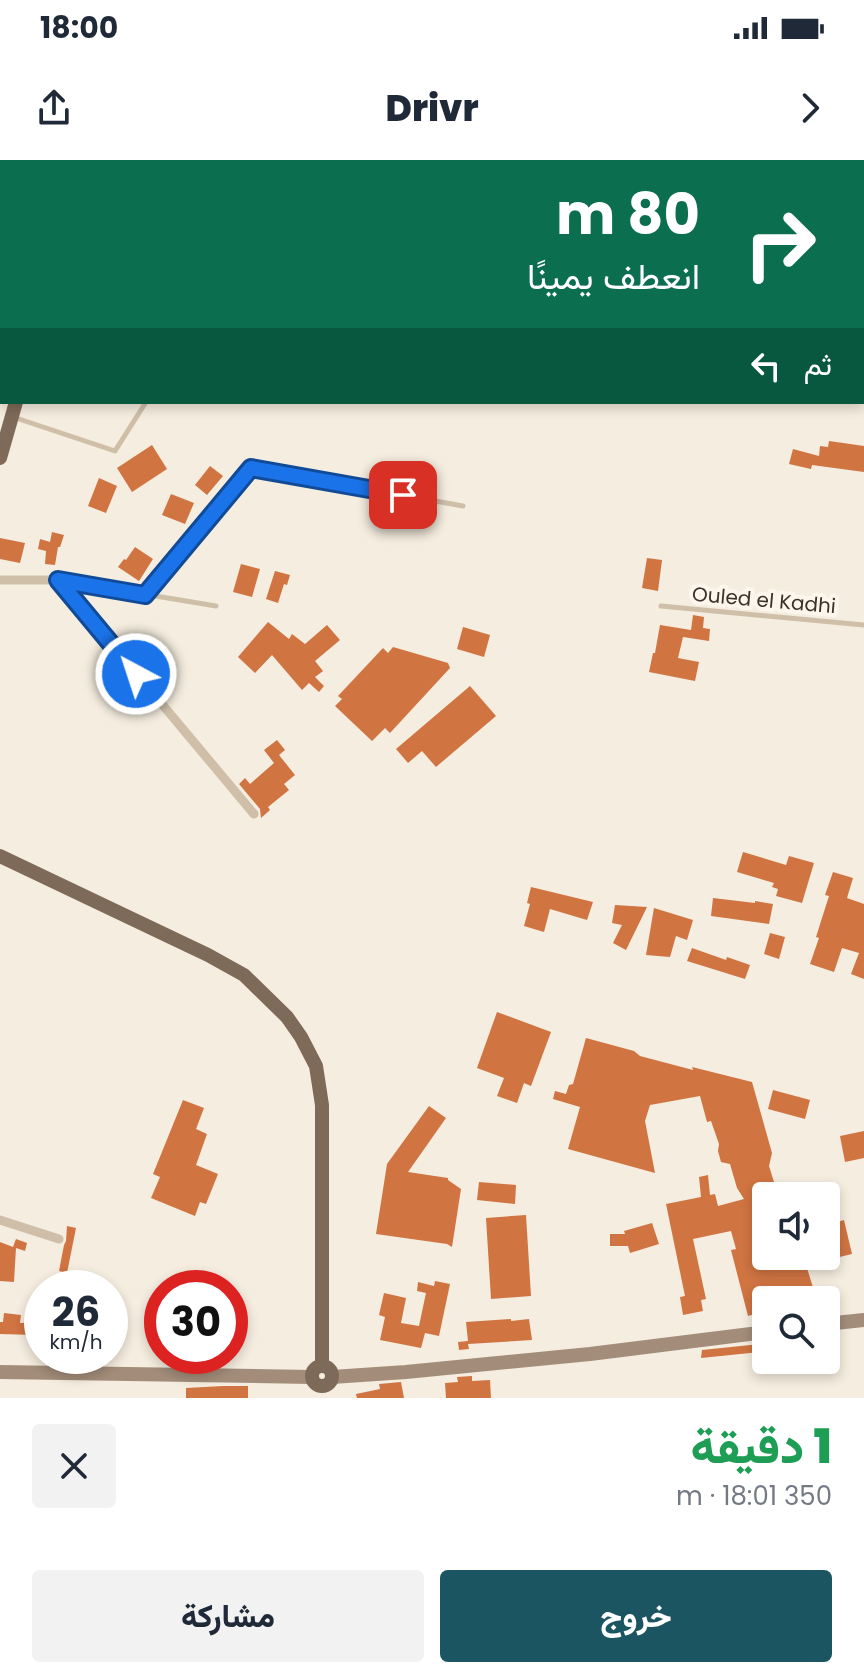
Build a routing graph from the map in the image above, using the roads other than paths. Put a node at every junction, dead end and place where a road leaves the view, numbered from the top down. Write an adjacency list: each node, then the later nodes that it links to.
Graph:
1 (145, 404): 2 (lane)
2 (14, 409): 3 (main road)
3 (0, 458)
4 (463, 506): 7 (lane)
5 (0, 580): 6 (street)
6 (58, 580): 7 (lane); 11 (street)
7 (145, 595): 8 (lane)
8 (216, 606)
9 (661, 606): 10 (lane, Ouled el Kadhi)
10 (864, 625)
11 (254, 814)
12 (0, 856): 19 (main road)
13 (0, 1220): 14 (street)
14 (59, 1239)
15 (864, 1320): 16 (main road)
16 (840, 1323)
17 (752, 1334): 19 (main road)
18 (0, 1372): 19 (main road)
19 (323, 1381)

